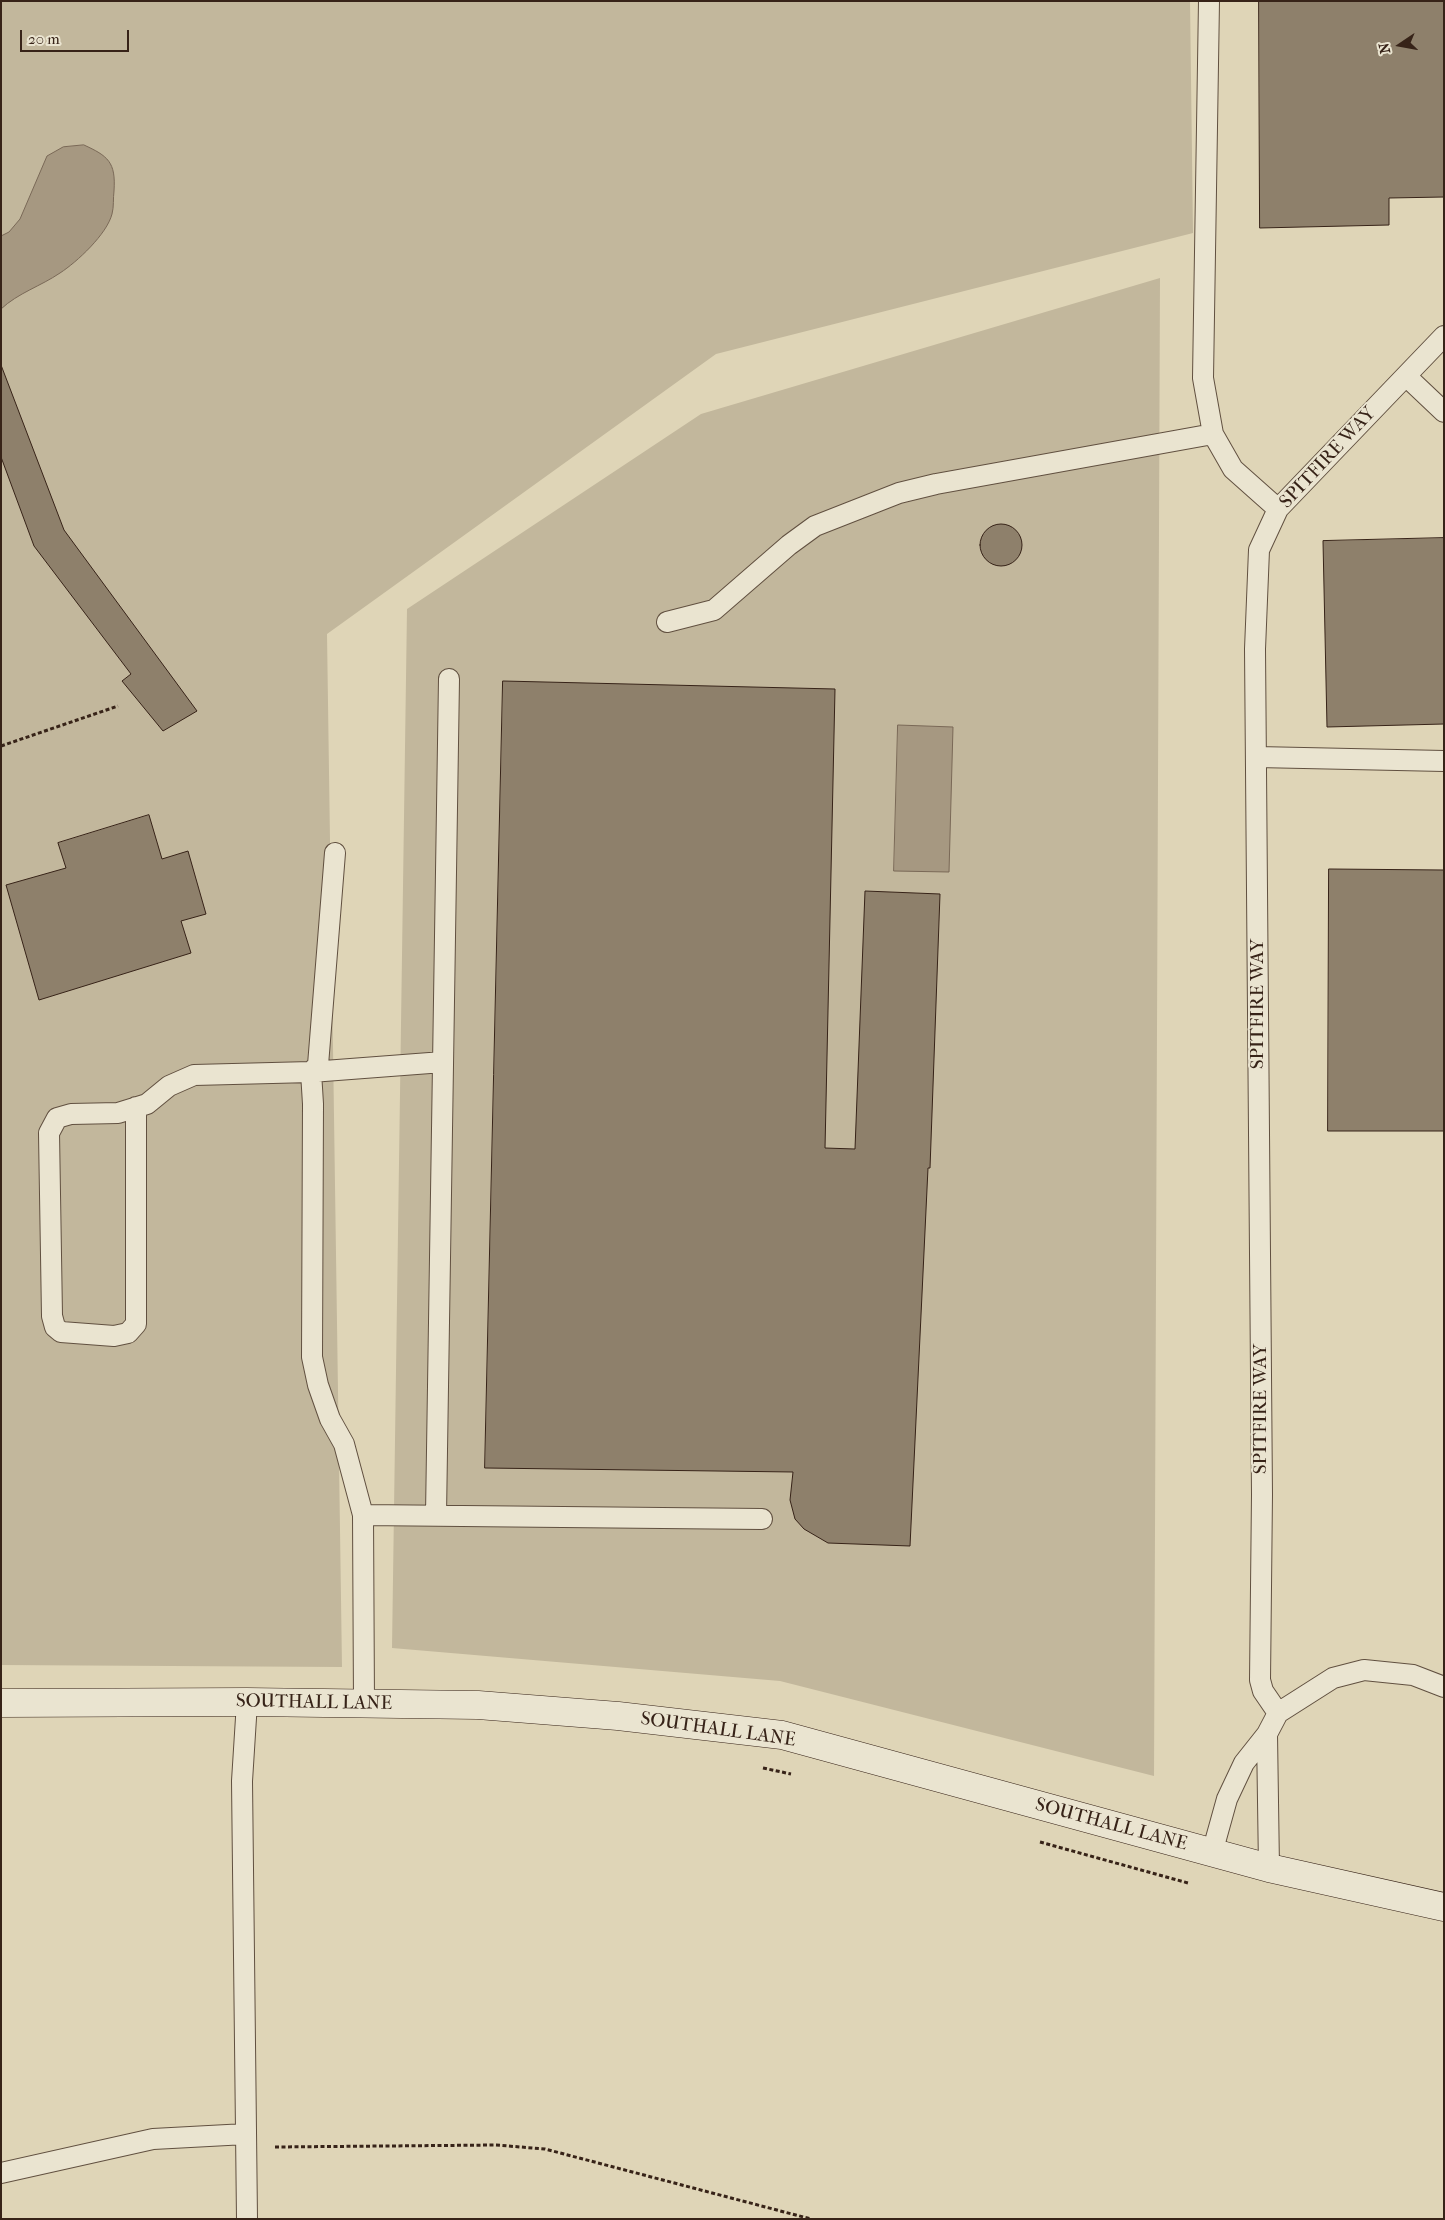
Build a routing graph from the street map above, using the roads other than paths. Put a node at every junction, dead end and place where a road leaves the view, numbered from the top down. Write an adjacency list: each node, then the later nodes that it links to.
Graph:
1 (1209, 1): 5 (lane)
2 (1444, 336): 3 (lane, SPITFIRE WAY)
3 (1406, 376): 4 (lane); 6 (lane, SPITFIRE WAY)
4 (1444, 412)
5 (1213, 434): 6 (lane); 7 (lane)
6 (1278, 510): 9 (lane, SPITFIRE WAY)
7 (667, 622)
8 (450, 679): 12 (lane)
9 (1257, 757): 10 (lane); 22 (lane, SPITFIRE WAY)
10 (1444, 761)
11 (335, 854): 13 (lane)
12 (443, 1062): 13 (lane); 16 (lane)
13 (311, 1072): 14 (lane); 15 (lane)
14 (136, 1107): 14 (lane)
15 (364, 1515): 16 (lane); 21 (lane)
16 (436, 1515): 17 (lane)
17 (762, 1519)
18 (1444, 1687): 22 (lane)
19 (246, 1702): 20 (street, SOUTHALL LANE); 21 (street, SOUTHALL LANE); 27 (lane)
20 (1, 1703)
21 (364, 1703): 24 (street, SOUTHALL LANE)
22 (1278, 1713): 23 (lane)
23 (1267, 1734): 24 (lane); 25 (lane)
24 (1212, 1853): 25 (street, SOUTHALL LANE)
25 (1269, 1868): 26 (street, SOUTHALL LANE)
26 (1444, 1907)
27 (247, 2141): 28 (lane); 29 (lane)
28 (1, 2173)
29 (247, 2219)

